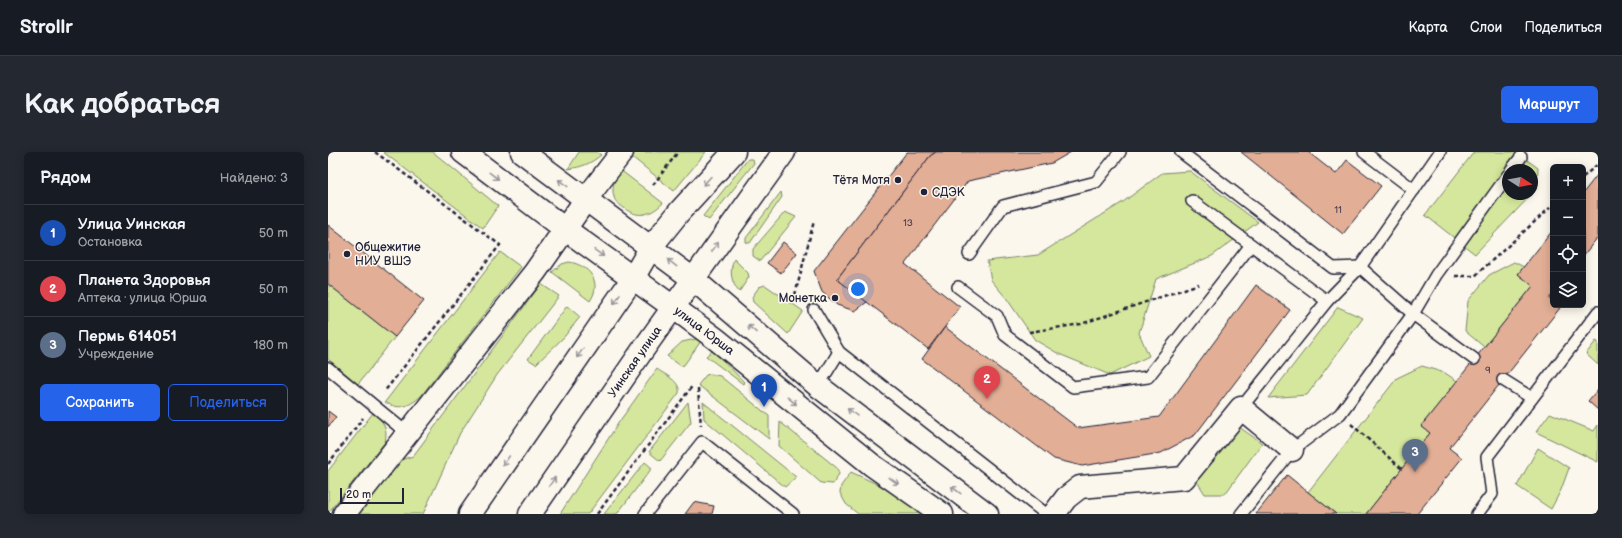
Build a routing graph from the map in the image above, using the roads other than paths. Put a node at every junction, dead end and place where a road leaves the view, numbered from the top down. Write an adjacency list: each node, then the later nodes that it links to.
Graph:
1 (464, 152): 16 (street, улица Юрша, one-way to 16)
2 (522, 152): 14 (street, one-way to 2)
3 (622, 152): 14 (street)
4 (734, 152): 18 (street, one-way to 18)
5 (784, 152): 22 (street, Уинская улица, one-way to 5)
6 (1120, 152): 19 (lane)
7 (1181, 152): 20 (lane)
8 (1364, 152): 13 (lane)
9 (1440, 152): 13 (lane)
10 (1521, 157): 11 (lane)
11 (1516, 164)
12 (1502, 183): 28 (lane)
13 (1414, 190): 20 (lane)
14 (586, 199): 16 (street); 18 (street)
15 (1192, 202): 17 (lane)
16 (565, 229): 21 (street, улица Юрша, one-way to 21); 36 (street)
17 (1251, 245): 23 (lane); 24 (lane)
18 (651, 246): 21 (street); 22 (street, one-way to 18)
19 (969, 254)
20 (1360, 267): 24 (lane); 28 (lane)
21 (633, 278): 25 (street, улица Юрша); 39 (street, one-way to 39)
22 (693, 279): 25 (street, Уинская улица); 33 (street, one-way to 22)
23 (958, 287)
24 (1327, 301): 35 (lane)
25 (673, 308): 40 (street, Уинская улица, one-way to 25); 43 (street, улица Юрша, one-way to 43)
26 (814, 310): 29 (lane)
27 (1598, 312): 34 (lane)
28 (1413, 314): 30 (lane); 37 (lane)
29 (839, 352): 33 (lane); 45 (lane)
30 (1474, 359)
31 (328, 368): 36 (lane)
32 (1503, 380): 34 (lane)
33 (818, 386): 44 (street, one-way to 33)
34 (1532, 398): 48 (lane)
35 (1241, 408): 37 (street); 46 (street)
36 (407, 433): 38 (street)
37 (1292, 450): 47 (lane)
38 (344, 514)
39 (470, 514)
40 (530, 514)
41 (645, 514): 42 (lane)
42 (793, 514)
43 (942, 514)
44 (987, 514)
45 (1046, 514)
46 (1054, 514)
47 (1241, 514)
48 (1477, 514)

